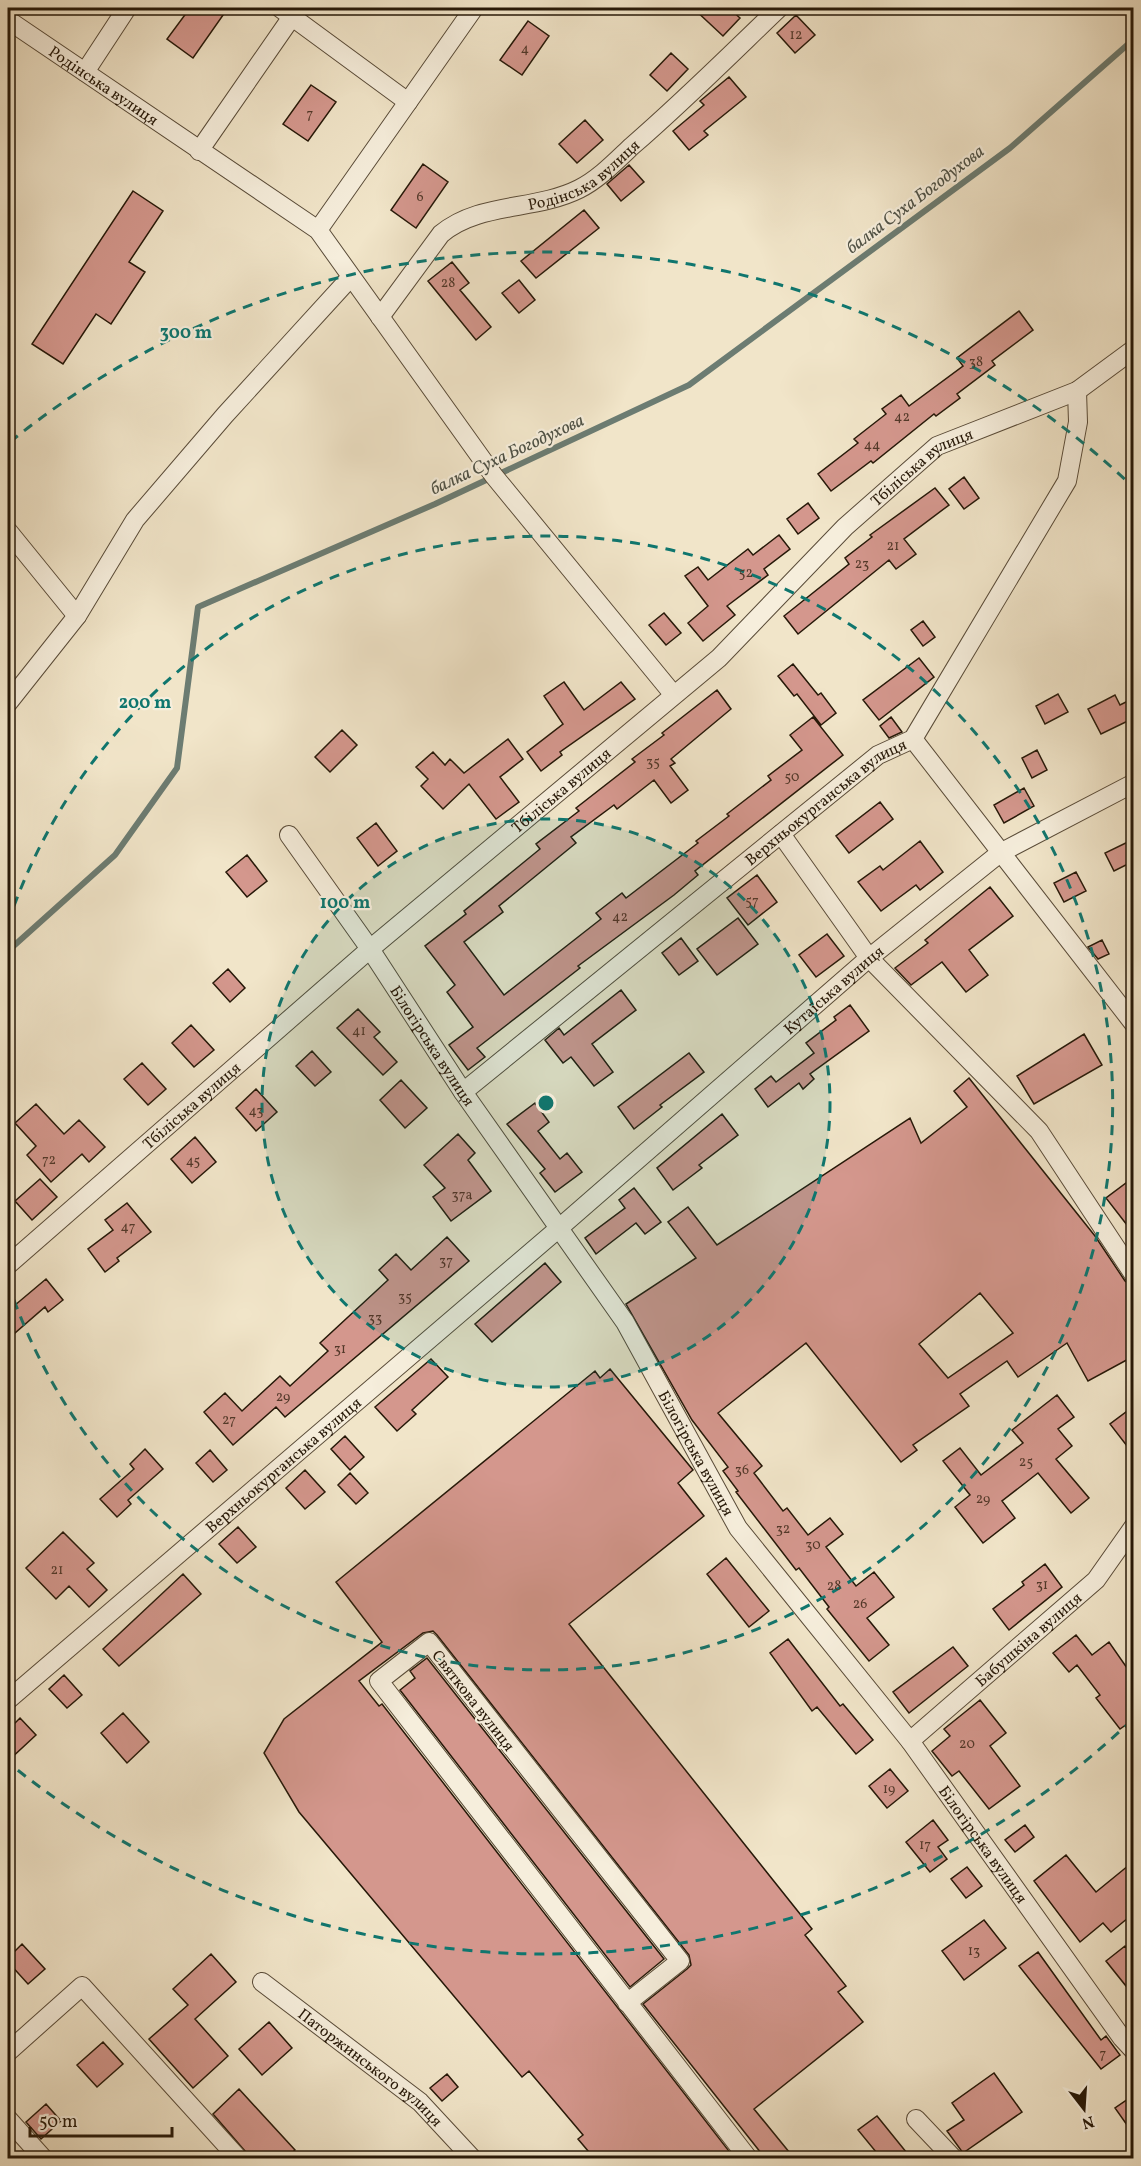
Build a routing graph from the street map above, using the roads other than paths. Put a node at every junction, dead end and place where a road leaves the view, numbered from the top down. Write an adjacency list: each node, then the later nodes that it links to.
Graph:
1 (127, 8): 6 (street)
2 (474, 8): 7 (street)
3 (779, 8): 11 (street, Родінська вулиця)
4 (290, 10): 7 (street); 8 (street)
5 (8, 20): 6 (street, Родінська вулиця)
6 (85, 72): 8 (street, Родінська вулиця)
7 (408, 102): 9 (street)
8 (199, 151): 9 (street, Родінська вулиця)
9 (318, 230): 10 (street, Родінська вулиця)
10 (350, 278): 11 (street, Родінська вулиця); 15 (street)
11 (380, 317): 16 (street, Родінська вулиця)
12 (1134, 350): 13 (street, Тбіліська вулиця)
13 (1077, 391): 16 (street, Тбіліська вулиця); 18 (street, Верхньокурганська вулиця)
14 (8, 531): 15 (street)
15 (77, 616): 17 (street)
16 (673, 694): 23 (street, Тбіліська вулиця)
17 (8, 703)
18 (913, 739): 20 (street, Верхньокурганська вулиця); 22 (street)
19 (1134, 783): 22 (street, Кутаїська вулиця)
20 (782, 834): 24 (street); 26 (street, Верхньокурганська вулиця)
21 (289, 835): 23 (street, Білогірська вулиця)
22 (1000, 853): 24 (street, Кутаїська вулиця); 25 (street)
23 (370, 949): 26 (street, Білогірська вулиця); 28 (street, Тбіліська вулиця)
24 (869, 958): 27 (street, Кутаїська вулиця); 29 (street)
25 (1134, 1024)
26 (463, 1092): 27 (street, Білогірська вулиця)
27 (558, 1229): 31 (street, Верхньокурганська вулиця); 32 (street, Білогірська вулиця)
28 (8, 1265)
29 (1134, 1275)
30 (1134, 1526): 32 (street, Бабушкіна вулиця)
31 (8, 1701)
32 (910, 1741): 35 (street, Білогірська вулиця)
33 (262, 1982): 41 (street, Паторжинського вулиця)
34 (627, 2003): 34 (street, Святкова вулиця); 42 (street, Святкова вулиця)
35 (1134, 2051)
36 (8, 2052): 40 (street)
37 (8, 2119): 39 (street)
38 (916, 2119): 43 (street)
39 (43, 2158)
40 (238, 2158)
41 (472, 2158)
42 (748, 2158)
43 (953, 2158)

